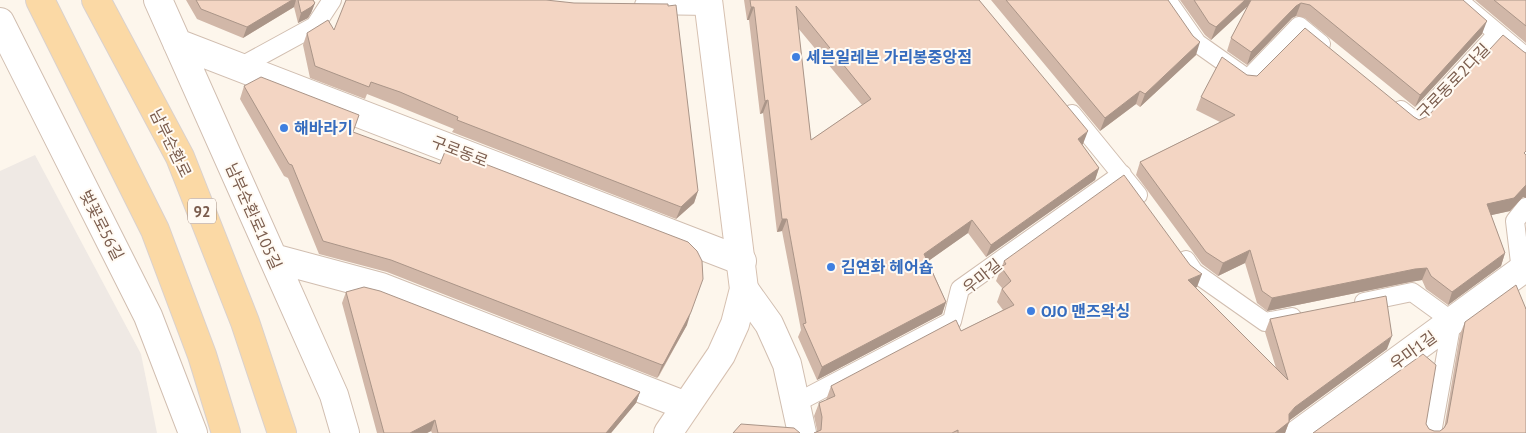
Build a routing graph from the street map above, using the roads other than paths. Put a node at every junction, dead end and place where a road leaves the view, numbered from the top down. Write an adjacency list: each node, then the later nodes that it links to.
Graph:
1 (40, 0): 31 (main road)
2 (96, 0): 32 (main road, 남부순환로 / 92)
3 (158, 0): 11 (street, 남부순환로105길)
4 (332, 0): 14 (lane)
5 (1167, 0): 12 (lane)
6 (1458, 0): 10 (lane)
7 (708, 3): 8 (lane); 22 (street)
8 (630, 5)
9 (0, 22): 30 (street, 벚꽃로56길)
10 (1497, 34): 13 (lane); 16 (lane, 구로동로2다길)
11 (177, 42): 14 (street, 구로동로); 21 (street, 남부순환로105길)
12 (1336, 56)
13 (1526, 57)
14 (240, 67): 22 (street, 구로동로)
15 (1059, 98): 17 (lane)
16 (1386, 98)
17 (1122, 174): 19 (lane); 28 (lane, 우마길)
18 (1526, 207): 23 (lane)
19 (1150, 211)
20 (1178, 249): 26 (lane)
21 (273, 258): 29 (street); 33 (street, 남부순환로105길)
22 (742, 261): 24 (street)
23 (1523, 269): 27 (street, 우마1길)
24 (744, 289): 28 (street); 29 (street)
25 (1348, 305): 27 (lane)
26 (1311, 313)
27 (1452, 321): 36 (street, 우마1길); 37 (lane)
28 (796, 403): 35 (street)
29 (686, 406): 34 (street)
30 (193, 433)
31 (226, 433)
32 (282, 433)
33 (345, 433)
34 (668, 433)
35 (802, 433)
36 (1300, 433)
37 (1432, 433)

